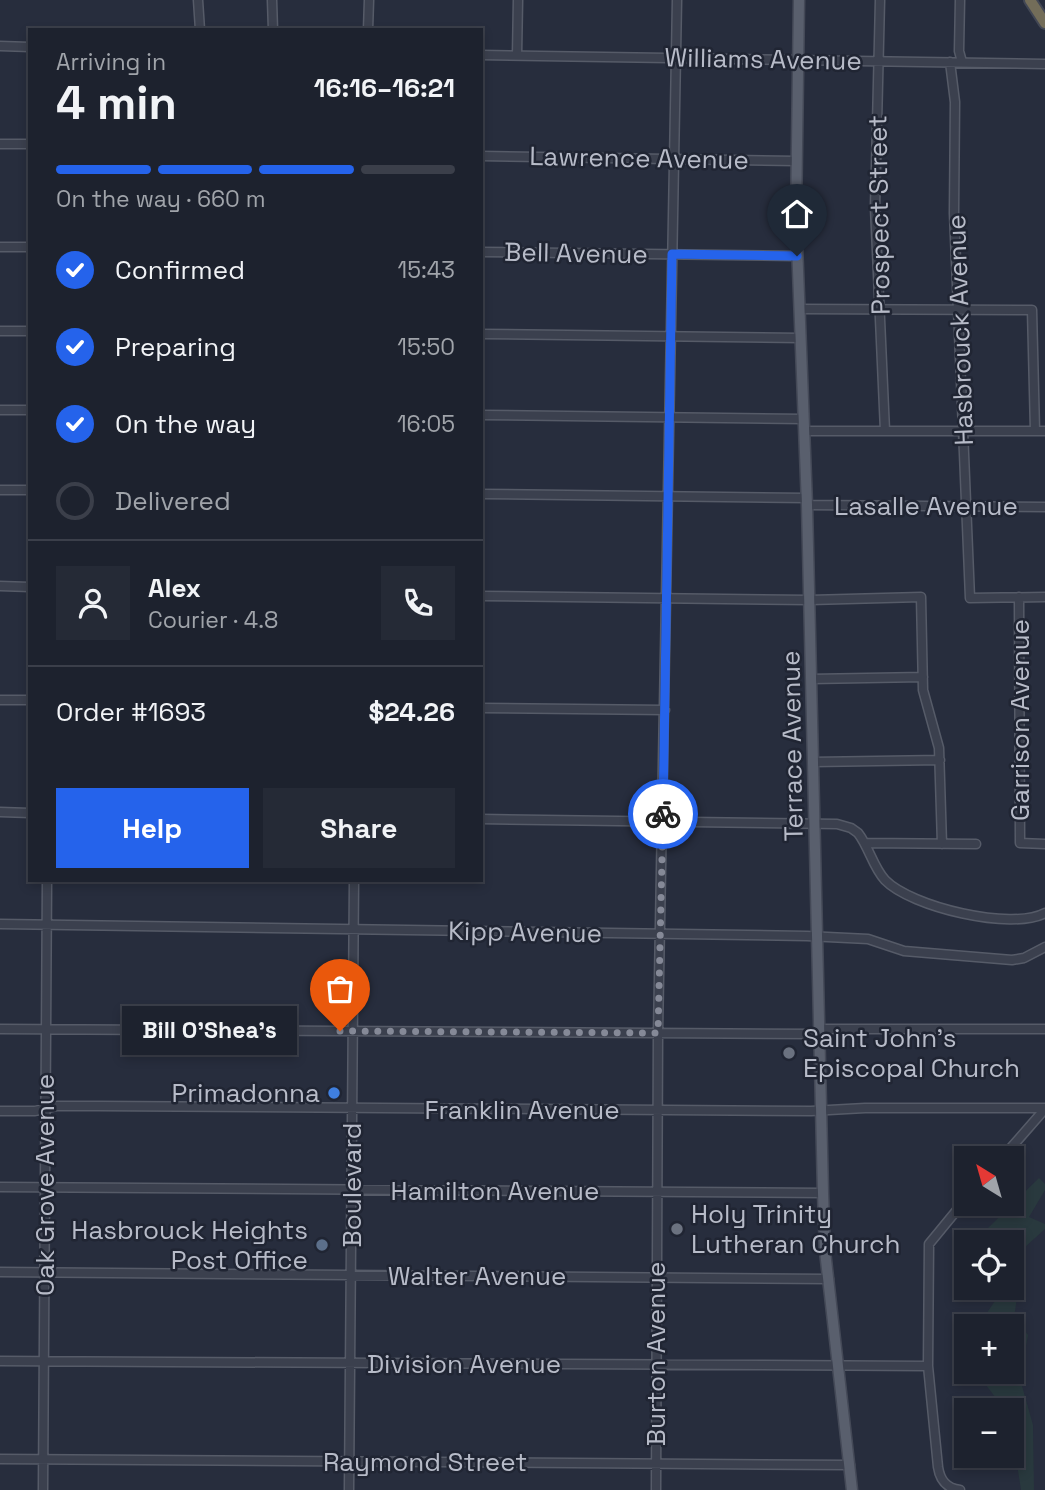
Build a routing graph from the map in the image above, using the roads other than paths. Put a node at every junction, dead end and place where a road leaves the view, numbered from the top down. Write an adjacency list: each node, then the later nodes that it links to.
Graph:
1 (198, 0): 11 (street)
2 (272, 0): 12 (street)
3 (369, 0): 13 (street)
4 (518, 0): 17 (street)
5 (677, 0): 18 (street, Burton Avenue)
6 (799, 0): 19 (main road, Terrace Avenue)
7 (880, 0): 20 (street, Prospect Street)
8 (960, 0): 22 (street)
9 (1030, 0): 10 (highway)
10 (1045, 23)
11 (201, 28)
12 (273, 28)
13 (369, 28)
14 (0, 46): 15 (street)
15 (28, 47)
16 (483, 55): 17 (street, Williams Avenue)
17 (517, 55): 18 (street, Williams Avenue)
18 (676, 58): 19 (street, Williams Avenue); 27 (street, Burton Avenue)
19 (799, 58): 20 (street, Williams Avenue); 28 (main road, Terrace Avenue)
20 (879, 60): 21 (street, Williams Avenue); 35 (street, Prospect Street)
21 (950, 62): 22 (street, Williams Avenue); 36 (street, Hasbrouck Avenue)
22 (962, 62): 23 (street, Williams Avenue)
23 (1045, 64)
24 (0, 144): 25 (street)
25 (28, 144)
26 (483, 156): 27 (street, Lawrence Avenue)
27 (674, 158): 28 (street, Lawrence Avenue); 32 (street, Burton Avenue)
28 (797, 161): 33 (main road, Terrace Avenue)
29 (0, 247): 30 (street)
30 (28, 247)
31 (483, 252): 32 (street, Bell Avenue)
32 (672, 254): 33 (street, Bell Avenue); 40 (street, Burton Avenue)
33 (797, 256): 34 (main road, Terrace Avenue)
34 (800, 309): 35 (street); 41 (main road, Terrace Avenue)
35 (879, 309): 36 (street); 48 (street, Prospect Street)
36 (958, 310): 49 (street, Hasbrouck Avenue); 50 (street)
37 (0, 331): 38 (street)
38 (28, 331)
39 (483, 334): 40 (street)
40 (671, 337): 41 (street); 45 (street, Burton Avenue)
41 (801, 338): 46 (main road, Terrace Avenue)
42 (0, 410): 43 (street)
43 (28, 410)
44 (483, 415): 45 (street)
45 (669, 418): 46 (street); 55 (street, Burton Avenue)
46 (804, 419): 47 (main road, Terrace Avenue)
47 (804, 431): 48 (street); 56 (main road, Terrace Avenue)
48 (885, 431): 49 (street)
49 (964, 431): 50 (street); 57 (street, Hasbrouck Avenue)
50 (1035, 431): 51 (street)
51 (1045, 431)
52 (0, 490): 53 (street)
53 (28, 490)
54 (483, 494): 55 (street, Lasalle Avenue)
55 (668, 497): 56 (street, Lasalle Avenue); 64 (street, Burton Avenue)
56 (807, 502): 57 (street, Lasalle Avenue); 65 (main road, Terrace Avenue)
57 (967, 506): 58 (street, Lasalle Avenue); 62 (street, Hasbrouck Avenue)
58 (1045, 507)
59 (0, 586): 60 (street)
60 (28, 587)
61 (483, 596): 64 (street)
62 (1020, 597): 63 (street); 82 (street, Garrison Avenue)
63 (1045, 597)
64 (666, 598): 65 (street); 71 (street, Burton Avenue)
65 (810, 600): 66 (street); 67 (main road, Terrace Avenue)
66 (923, 677): 67 (street); 72 (street)
67 (811, 680): 73 (main road, Terrace Avenue)
68 (0, 700): 69 (street)
69 (28, 701)
70 (483, 708): 71 (street)
71 (665, 710): 77 (street, Burton Avenue)
72 (940, 760): 73 (street); 80 (street)
73 (813, 762): 78 (main road, Terrace Avenue)
74 (0, 812): 75 (street)
75 (28, 813)
76 (483, 819): 77 (street)
77 (663, 822): 78 (street); 89 (street, Burton Avenue)
78 (814, 824): 79 (street); 90 (main road, Terrace Avenue)
79 (865, 843): 80 (street); 85 (street)
80 (942, 844): 81 (street)
81 (976, 844)
82 (1045, 844)
83 (47, 882): 87 (street, Oak Grove Avenue)
84 (354, 882): 88 (street, Boulevard)
85 (1045, 913)
86 (0, 924): 87 (street, Kipp Avenue)
87 (46, 925): 88 (street, Kipp Avenue); 93 (street, Oak Grove Avenue)
88 (353, 929): 89 (street, Kipp Avenue); 95 (street, Boulevard)
89 (666, 934): 90 (street, Kipp Avenue); 97 (street, Burton Avenue)
90 (816, 937): 91 (street, Kipp Avenue); 96 (main road, Terrace Avenue)
91 (1045, 947)
92 (0, 1029): 93 (street)
93 (45, 1029): 95 (street); 98 (street, Oak Grove Avenue)
94 (1045, 1029): 96 (street)
95 (352, 1031): 97 (street); 99 (street, Boulevard)
96 (819, 1032): 97 (street); 102 (main road, Terrace Avenue)
97 (658, 1033): 101 (street, Burton Avenue)
98 (46, 1108): 99 (street, Franklin Avenue); 103 (street, Franklin Avenue); 106 (street, Oak Grove Avenue)
99 (352, 1108): 101 (street, Franklin Avenue); 107 (street, Boulevard)
100 (1045, 1108): 102 (street, Franklin Avenue); 104 (street)
101 (658, 1110): 102 (street, Franklin Avenue); 108 (street, Burton Avenue)
102 (821, 1110): 109 (main road, Terrace Avenue)
103 (0, 1111)
104 (1012, 1146)
105 (0, 1187): 106 (street, Hamilton Avenue)
106 (45, 1187): 107 (street, Hamilton Avenue); 112 (street, Oak Grove Avenue)
107 (351, 1190): 108 (street, Hamilton Avenue); 113 (street, Boulevard)
108 (657, 1192): 109 (street, Hamilton Avenue); 114 (street, Burton Avenue)
109 (823, 1193): 115 (main road, Terrace Avenue)
110 (954, 1214): 121 (street)
111 (0, 1272): 112 (street, Walter Avenue)
112 (45, 1273): 113 (street, Walter Avenue); 117 (street, Oak Grove Avenue)
113 (351, 1275): 114 (street, Walter Avenue); 118 (street, Boulevard)
114 (657, 1277): 115 (street, Walter Avenue); 119 (street, Burton Avenue)
115 (829, 1279): 120 (main road, Terrace Avenue)
116 (0, 1361): 117 (street, Division Avenue)
117 (44, 1361): 118 (street, Division Avenue); 123 (street, Oak Grove Avenue)
118 (350, 1363): 119 (street, Division Avenue); 124 (street, Boulevard)
119 (656, 1366): 120 (street, Division Avenue); 125 (street, Burton Avenue)
120 (839, 1366): 121 (street, Division Avenue); 126 (main road, Terrace Avenue)
121 (928, 1366): 131 (street)
122 (0, 1459): 123 (street, Raymond Street)
123 (44, 1459): 124 (street, Raymond Street); 127 (street, Oak Grove Avenue)
124 (349, 1462): 125 (street, Raymond Street); 128 (street, Boulevard)
125 (656, 1464): 126 (street, Raymond Street); 129 (street, Burton Avenue)
126 (850, 1465): 130 (main road, Terrace Avenue)
127 (43, 1490)
128 (349, 1490)
129 (656, 1490)
130 (852, 1490)
131 (960, 1490)

